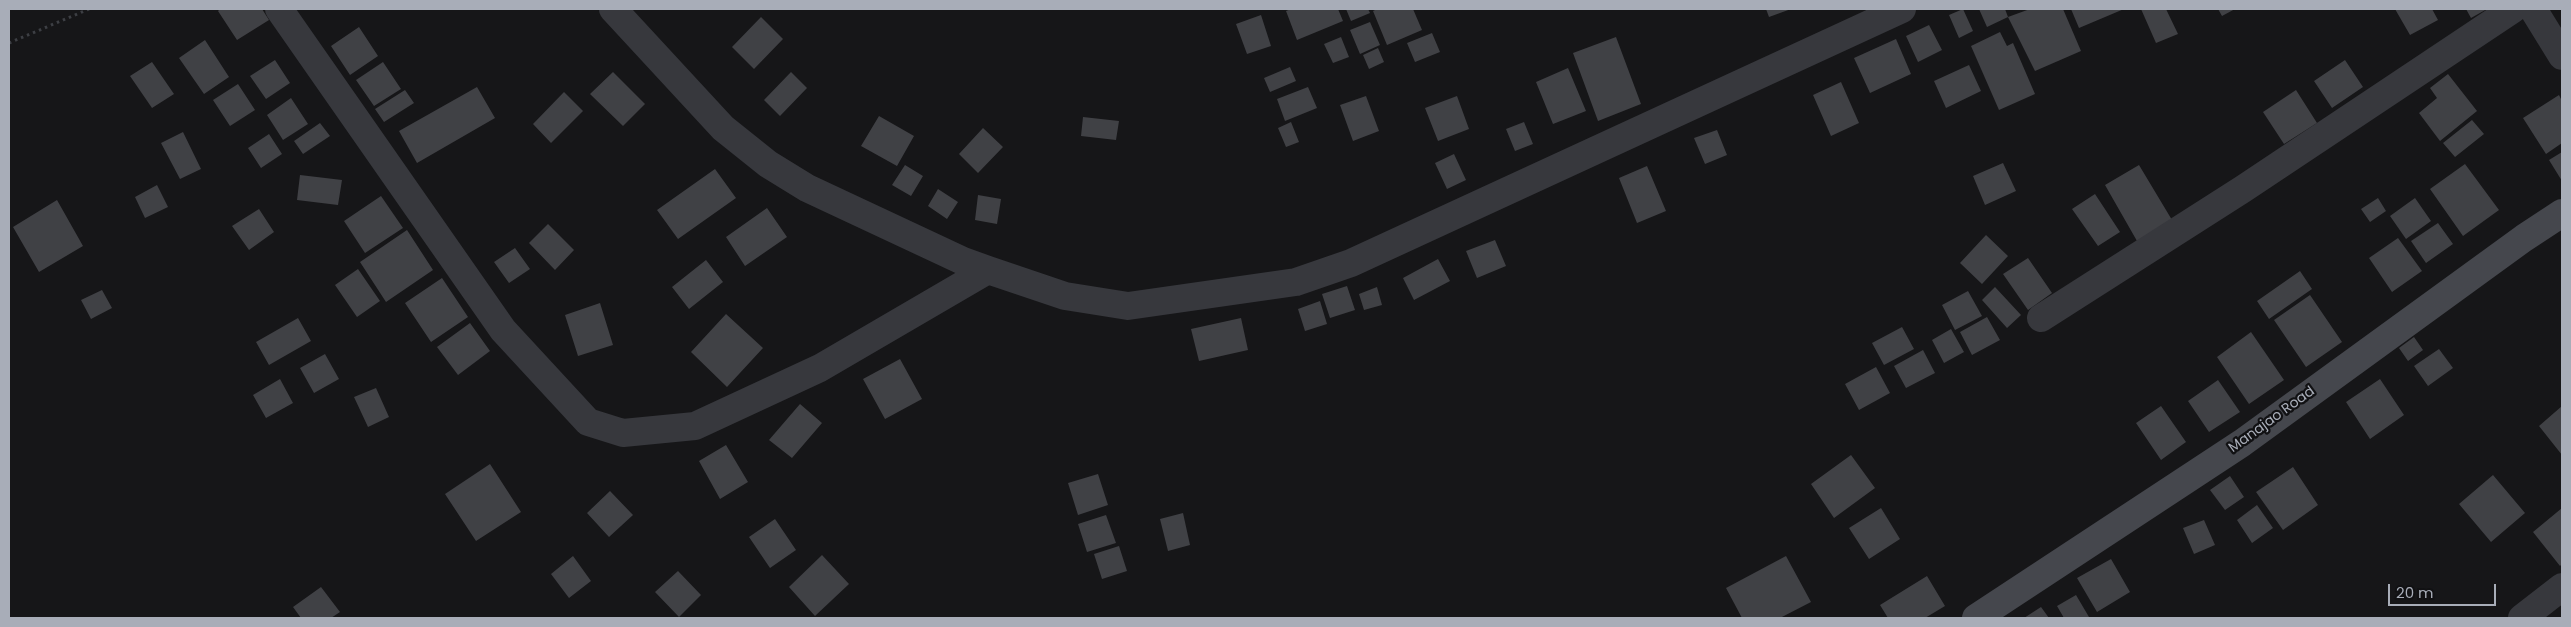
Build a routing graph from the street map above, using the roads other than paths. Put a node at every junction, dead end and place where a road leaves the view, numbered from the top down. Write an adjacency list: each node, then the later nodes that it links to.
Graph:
1 (279, 9): 8 (street)
2 (613, 9): 8 (street)
3 (1902, 9): 8 (street)
4 (2513, 9): 9 (street)
5 (2533, 9): 6 (street)
6 (2562, 56)
7 (2562, 212): 11 (street, Manajao Road)
8 (988, 270)
9 (2041, 318)
10 (2562, 587): 12 (street)
11 (1976, 618)
12 (2522, 618)

